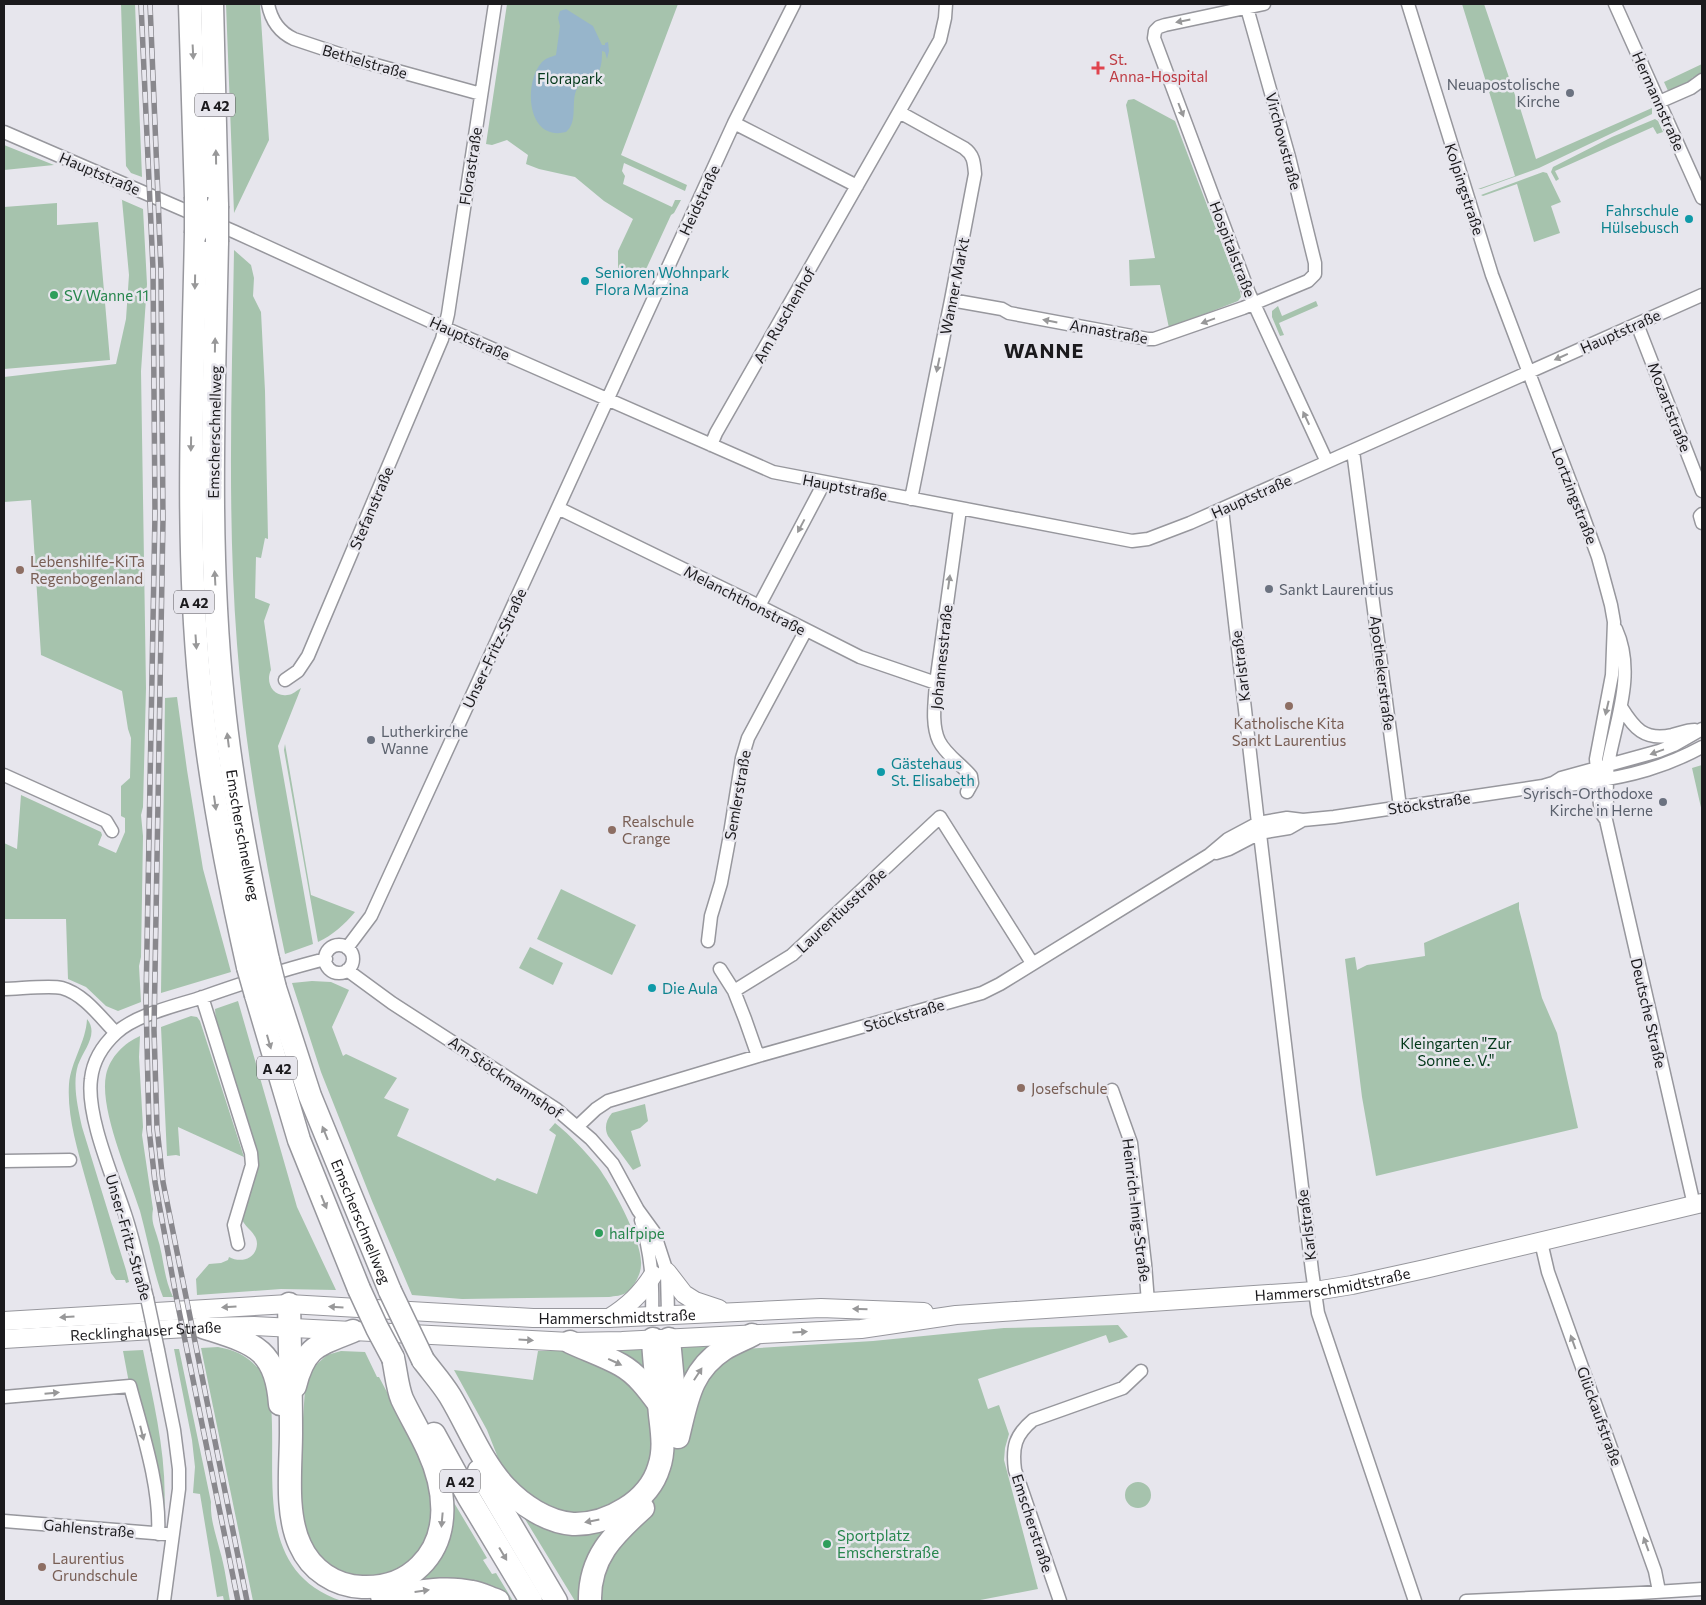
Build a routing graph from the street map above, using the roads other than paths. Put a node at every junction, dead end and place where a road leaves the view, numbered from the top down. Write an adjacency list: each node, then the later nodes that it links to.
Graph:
1 (190, 4): 57 (highway, Emscherschnellweg / A 42, one-way to 57, bridge)
2 (212, 4): 57 (highway, Emscherschnellweg / A 42, one-way to 2, bridge)
3 (268, 4): 13 (street, Bethelstraße)
4 (495, 4): 13 (street, Florastraße)
5 (794, 4): 16 (street, Heidstraße)
6 (946, 4): 15 (street, Am Ruschenhof)
7 (1264, 4): 10 (street)
8 (1408, 4): 26 (street, Kolpingstraße)
9 (1615, 4): 14 (street, Hermannstraße)
10 (1247, 8): 11 (street); 20 (street, Virchowstraße)
11 (1212, 9): 23 (street, Hospitalstraße, one-way to 23)
12 (1702, 80): 14 (street)
13 (481, 94): 25 (street, Florastraße)
14 (1659, 102): 19 (street, Hermannstraße)
15 (899, 112): 18 (street, Am Ruschenhof); 22 (street, Wanner Markt)
16 (734, 123): 18 (street); 27 (street, Heidstraße)
17 (4, 132): 25 (street, Hauptstraße)
18 (857, 186): 28 (street, Am Ruschenhof)
19 (1702, 198)
20 (1315, 274): 23 (street, Annastraße)
21 (1702, 295): 24 (street, Hauptstraße)
22 (951, 300): 23 (street, Annastraße, one-way to 22); 33 (street, Wanner Markt, one-way to 33)
23 (1253, 303): 30 (street, Hospitalstraße, one-way to 23)
24 (1637, 324): 26 (street, Hauptstraße, one-way to 26); 32 (street, Mozartstraße)
25 (445, 328): 27 (street, Hauptstraße); 42 (street, Stefanstraße)
26 (1528, 373): 29 (street, Hauptstraße); 40 (street, Lortzingstraße)
27 (608, 399): 28 (street, Hauptstraße); 34 (street, Unser-Fritz-Straße)
28 (711, 445): 31 (street, Hauptstraße)
29 (1353, 451): 30 (street, Hauptstraße); 50 (street, Apothekerstraße)
30 (1327, 462): 36 (street, Hauptstraße)
31 (824, 483): 33 (street, Hauptstraße); 39 (street, one-way to 39)
32 (1702, 491)
33 (911, 499): 35 (street, Hauptstraße)
34 (558, 508): 39 (street, Melanchthonstraße); 55 (street, Unser-Fritz-Straße)
35 (960, 509): 36 (street, Hauptstraße); 43 (street, Johannesstraße, one-way to 35)
36 (1222, 509): 52 (street, Karlstraße)
37 (1702, 514): 38 (street)
38 (1702, 523)
39 (759, 606): 41 (street, Melanchthonstraße)
40 (1614, 622): 44 (street, Lortzingstraße); 47 (street, Lortzingstraße, one-way to 47)
41 (806, 630): 43 (street, Melanchthonstraße); 54 (street, Semlerstraße)
42 (285, 680)
43 (936, 683): 49 (street, Johannesstraße)
44 (1621, 707): 45 (street, Stöckstraße); 47 (street, Lortzingstraße)
45 (1701, 730): 47 (street, Stöckstraße, one-way to 47)
46 (1702, 747): 47 (street, Stöckstraße)
47 (1602, 774): 50 (street, Stöckstraße); 51 (street, Lortzingstraße)
48 (4, 775): 53 (street)
49 (967, 792)
50 (1400, 807): 52 (street, Stöckstraße)
51 (1606, 820): 71 (street, Deutsche Straße)
52 (1259, 828): 58 (street, Stöckstraße); 75 (street, Karlstraße)
53 (112, 831)
54 (708, 941)
55 (347, 948): 56 (street); 60 (street)
56 (326, 959): 60 (street); 64 (street, Unser-Fritz-Straße)
57 (258, 963): 63 (highway, Emscherschnellweg / A 42, bridge)
58 (1032, 963): 62 (street, Laurentiusstraße); 66 (street, Stöckstraße)
59 (720, 969): 62 (street)
60 (347, 970): 68 (street, Am Stöckmannshof)
61 (4, 989): 65 (street)
62 (734, 991): 66 (street)
63 (266, 992): 90 (highway, Emscherschnellweg / A 42, one-way to 90, bridge); 91 (highway, Emscherschnellweg / A 42, one-way to 63, bridge)
64 (202, 997): 65 (street, Unser-Fritz-Straße); 73 (street)
65 (116, 1033): 100 (street, Unser-Fritz-Straße, bridge)
66 (758, 1056): 68 (street, Stöckstraße)
67 (1112, 1090): 76 (street, Heinrich-Imig-Straße)
68 (578, 1126): 74 (street, Am Stöckmannshof)
69 (70, 1160): 70 (street)
70 (4, 1161)
71 (1698, 1204): 72 (main road, Hammerschmidtstraße)
72 (1541, 1242): 75 (main road, Hammerschmidtstraße); 102 (street, Glückaufstraße, one-way to 72)
73 (238, 1244)
74 (660, 1273): 78 (main road); 79 (street, Am Stöckmannshof); 81 (main road)
75 (1314, 1291): 76 (main road, Hammerschmidtstraße); 109 (street, Karlstraße)
76 (1148, 1302): 80 (main road, Hammerschmidtstraße)
77 (283, 1304): 81 (main road, Hammerschmidtstraße, one-way to 77); 82 (main road, Recklinghauser Straße, one-way to 82); 84 (highway)
78 (727, 1312): 79 (main road, Hammerschmidtstraße); 80 (main road, Hammerschmidtstraße, one-way to 78)
79 (660, 1315): 81 (main road, Hammerschmidtstraße); 88 (main road)
80 (956, 1315): 86 (main road, Hammerschmidtstraße, one-way to 80)
81 (609, 1318)
82 (4, 1321)
83 (203, 1327): 84 (main road, Recklinghauser Straße); 87 (main road, Recklinghauser Straße); 93 (highway)
84 (283, 1327): 85 (main road, Hammerschmidtstraße); 93 (highway); 95 (highway)
85 (353, 1331): 89 (main road, Hammerschmidtstraße, one-way to 89); 95 (highway)
86 (752, 1335): 88 (main road, Hammerschmidtstraße); 97 (highway, one-way to 86)
87 (4, 1339)
88 (661, 1339): 89 (main road, Hammerschmidtstraße); 96 (highway); 97 (highway)
89 (570, 1342): 96 (highway, one-way to 96)
90 (393, 1358): 95 (highway, one-way to 95); 105 (highway, Emscherschnellweg / A 42, one-way to 105)
91 (422, 1360): 96 (highway, one-way to 91); 106 (highway, Emscherschnellweg / A 42)
92 (1141, 1371): 108 (street, Emscherstraße)
93 (278, 1383): 104 (highway, one-way to 104)
94 (4, 1397): 99 (street, one-way to 99)
95 (291, 1401)
96 (659, 1405)
97 (678, 1437): 107 (highway)
98 (4, 1521): 99 (street, Gahlenstraße)
99 (158, 1534): 100 (street, Gahlenstraße)
100 (173, 1535): 103 (street, Unser-Fritz-Straße)
101 (1702, 1589): 102 (street)
102 (1659, 1591): 110 (street)
103 (164, 1601)
104 (498, 1601)
105 (531, 1601)
106 (556, 1601)
107 (590, 1601)
108 (1060, 1601)
109 (1415, 1601)
110 (1466, 1601)

